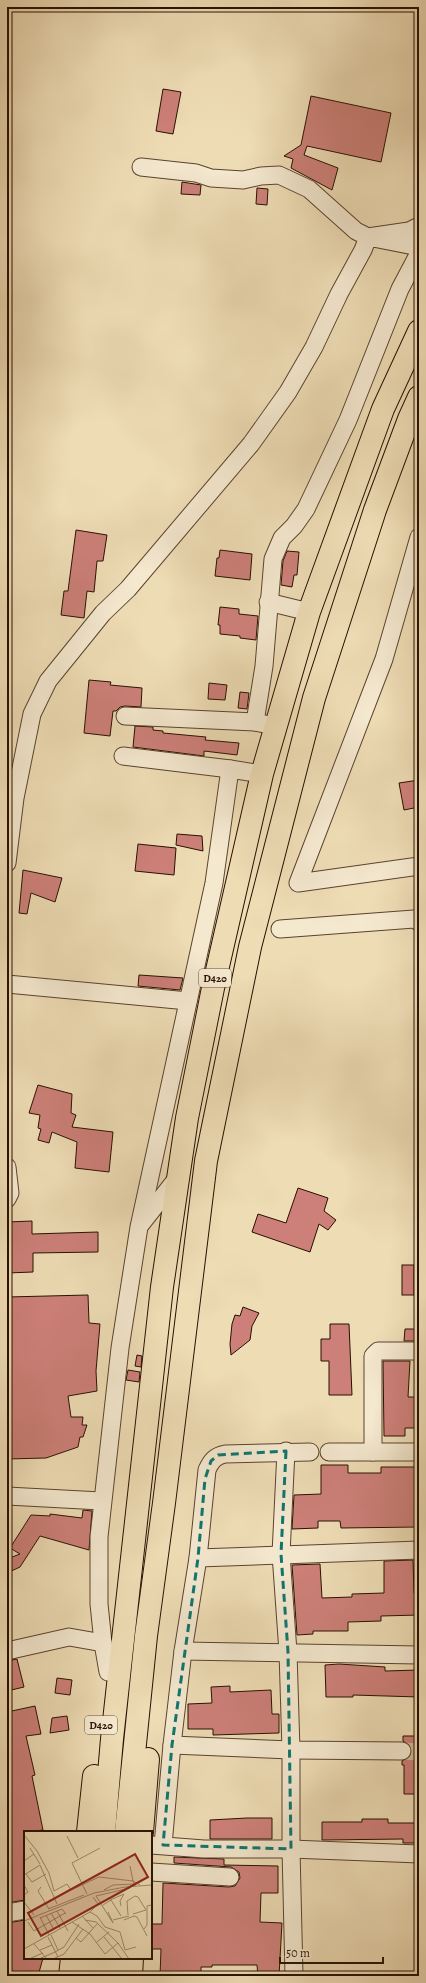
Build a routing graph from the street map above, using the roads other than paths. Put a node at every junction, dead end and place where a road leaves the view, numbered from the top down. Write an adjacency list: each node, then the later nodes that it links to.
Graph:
1 (142, 167): 3 (street)
2 (419, 226): 3 (street)
3 (368, 236): 4 (street); 16 (street)
4 (419, 247)
5 (419, 253): 9 (street)
6 (419, 331): 10 (highway, D420)
7 (419, 397): 38 (highway, D420)
8 (419, 537): 17 (street)
9 (268, 602): 10 (street); 12 (street)
10 (309, 612): 12 (highway, D420)
11 (125, 716): 12 (street)
12 (265, 724): 15 (highway, D420)
13 (123, 756): 14 (street)
14 (230, 769): 15 (street); 21 (street)
15 (262, 774): 23 (highway, D420)
16 (7, 863)
17 (419, 866)
18 (419, 922): 19 (street)
19 (280, 928)
20 (7, 984): 21 (street)
21 (188, 1001): 25 (street)
22 (7, 1167): 24 (street)
23 (178, 1177): 25 (street); 37 (highway, D420)
24 (7, 1199)
25 (139, 1227): 33 (street)
26 (419, 1351): 30 (street)
27 (286, 1451): 28 (street); 35 (street); 36 (street)
28 (310, 1452)
29 (329, 1452): 30 (street)
30 (372, 1452): 31 (street)
31 (419, 1452)
32 (7, 1496): 33 (street)
33 (101, 1501): 39 (street)
34 (419, 1550): 35 (street)
35 (281, 1554): 36 (street); 42 (street)
36 (198, 1558): 41 (street)
37 (126, 1621): 44 (highway, D420); 49 (highway)
38 (146, 1636): 50 (highway); 51 (highway, D420)
39 (103, 1643): 40 (street); 44 (street)
40 (7, 1651)
41 (184, 1651): 42 (street); 45 (street)
42 (288, 1652): 43 (street); 46 (street)
43 (419, 1655)
44 (108, 1672): 48 (highway, D420)
45 (172, 1745): 46 (street); 52 (street)
46 (291, 1750): 47 (street); 53 (street)
47 (402, 1751)
48 (88, 1831)
49 (104, 1831)
50 (126, 1831)
51 (142, 1831)
52 (157, 1845): 53 (street)
53 (291, 1849): 54 (street); 67 (street)
54 (419, 1854)
55 (152, 1872): 56 (street)
56 (230, 1877)
57 (24, 1910): 58 (street)
58 (7, 1913)
59 (72, 1959): 63 (highway)
60 (92, 1959): 64 (highway)
61 (113, 1959): 65 (highway)
62 (132, 1959): 66 (highway)
63 (70, 1976)
64 (90, 1976)
65 (111, 1976)
66 (131, 1976)
67 (294, 1976)

